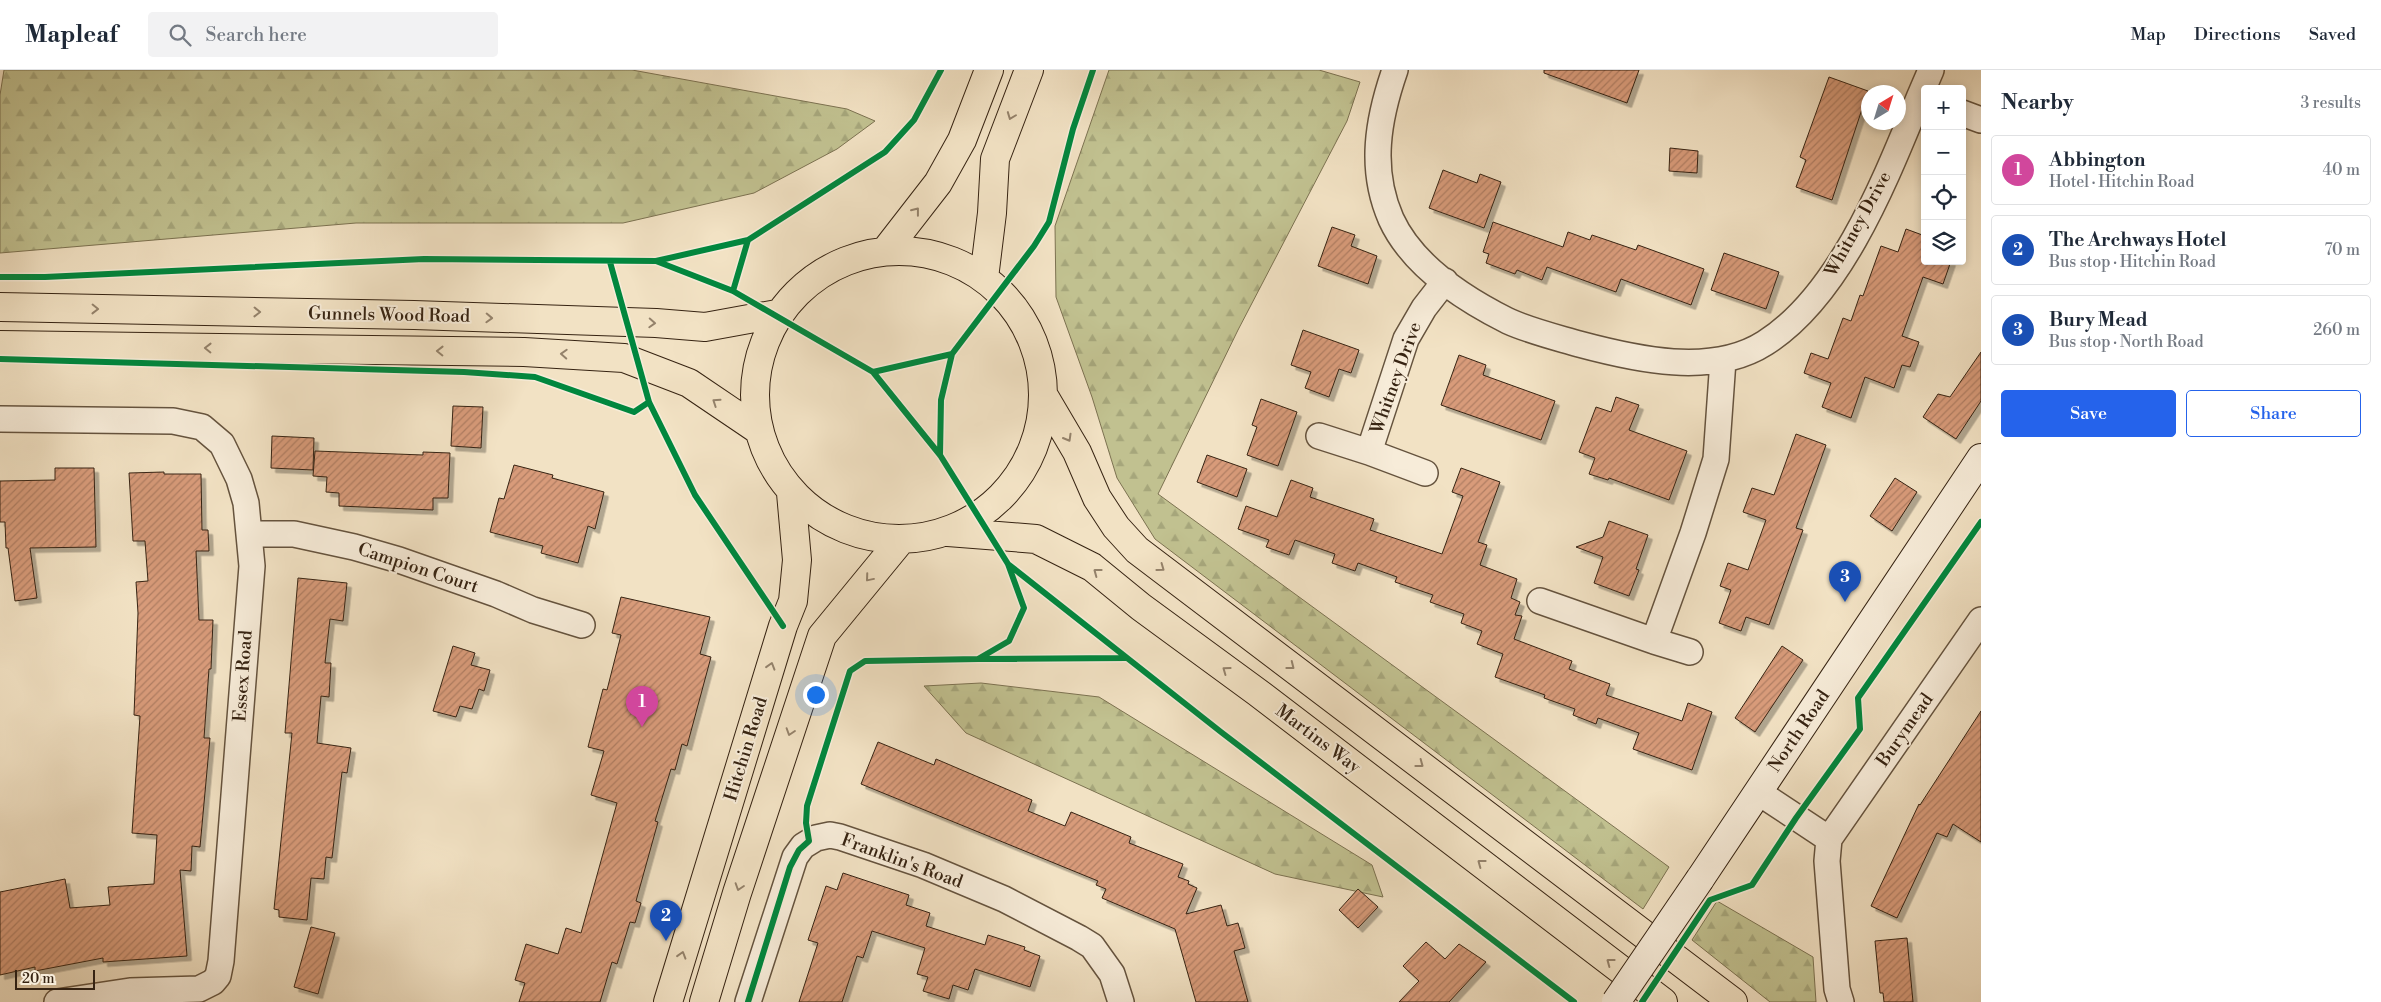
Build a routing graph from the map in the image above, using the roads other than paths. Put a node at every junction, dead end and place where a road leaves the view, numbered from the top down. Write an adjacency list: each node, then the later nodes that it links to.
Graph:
1 (988, 70): 9 (main road, one-way to 1)
2 (1029, 70): 10 (main road, one-way to 10)
3 (1395, 70): 11 (street, Whitney Drive)
4 (1931, 70): 5 (street, Whitney Drive)
5 (1926, 85)
6 (1921, 101): 15 (street, Whitney Drive)
7 (1966, 114): 8 (street)
8 (1981, 120)
9 (886, 250): 10 (main road); 13 (main road)
10 (984, 278): 16 (main road)
11 (1444, 281): 15 (street, Whitney Drive); 20 (street, Whitney Drive)
12 (0, 307): 13 (main road, Gunnels Wood Road, one-way to 13)
13 (777, 314): 18 (main road)
14 (0, 345): 18 (main road, Gunnels Wood Road, one-way to 14)
15 (1722, 360): 30 (street)
16 (1044, 396): 24 (main road); 41 (main road, one-way to 41)
17 (0, 419): 25 (street, Essex Road)
18 (757, 429): 23 (main road)
19 (1319, 436): 20 (street, Whitney Drive)
20 (1369, 452): 22 (street, Whitney Drive)
21 (1981, 458): 32 (main road, North Road)
22 (1425, 473)
23 (790, 493): 26 (main road); 35 (main road, Hitchin Road, one-way to 23)
24 (948, 532): 26 (main road); 40 (main road, Martins Way, one-way to 24)
25 (249, 534): 29 (street, Campion Court); 34 (street, Essex Road)
26 (900, 541): 36 (main road, Hitchin Road, one-way to 36)
27 (1540, 601): 30 (street)
28 (1981, 620): 33 (street, Burymead)
29 (582, 625)
30 (1654, 640): 31 (street)
31 (1690, 652)
32 (1758, 792): 33 (street); 39 (main road, North Road, bridge)
33 (1829, 840): 42 (street)
34 (57, 1002)
35 (668, 1002)
36 (704, 1002)
37 (748, 1002): 38 (street, Franklin's Road)
38 (1121, 1002)
39 (1616, 1002)
40 (1663, 1002)
41 (1732, 1002)
42 (1841, 1002)

